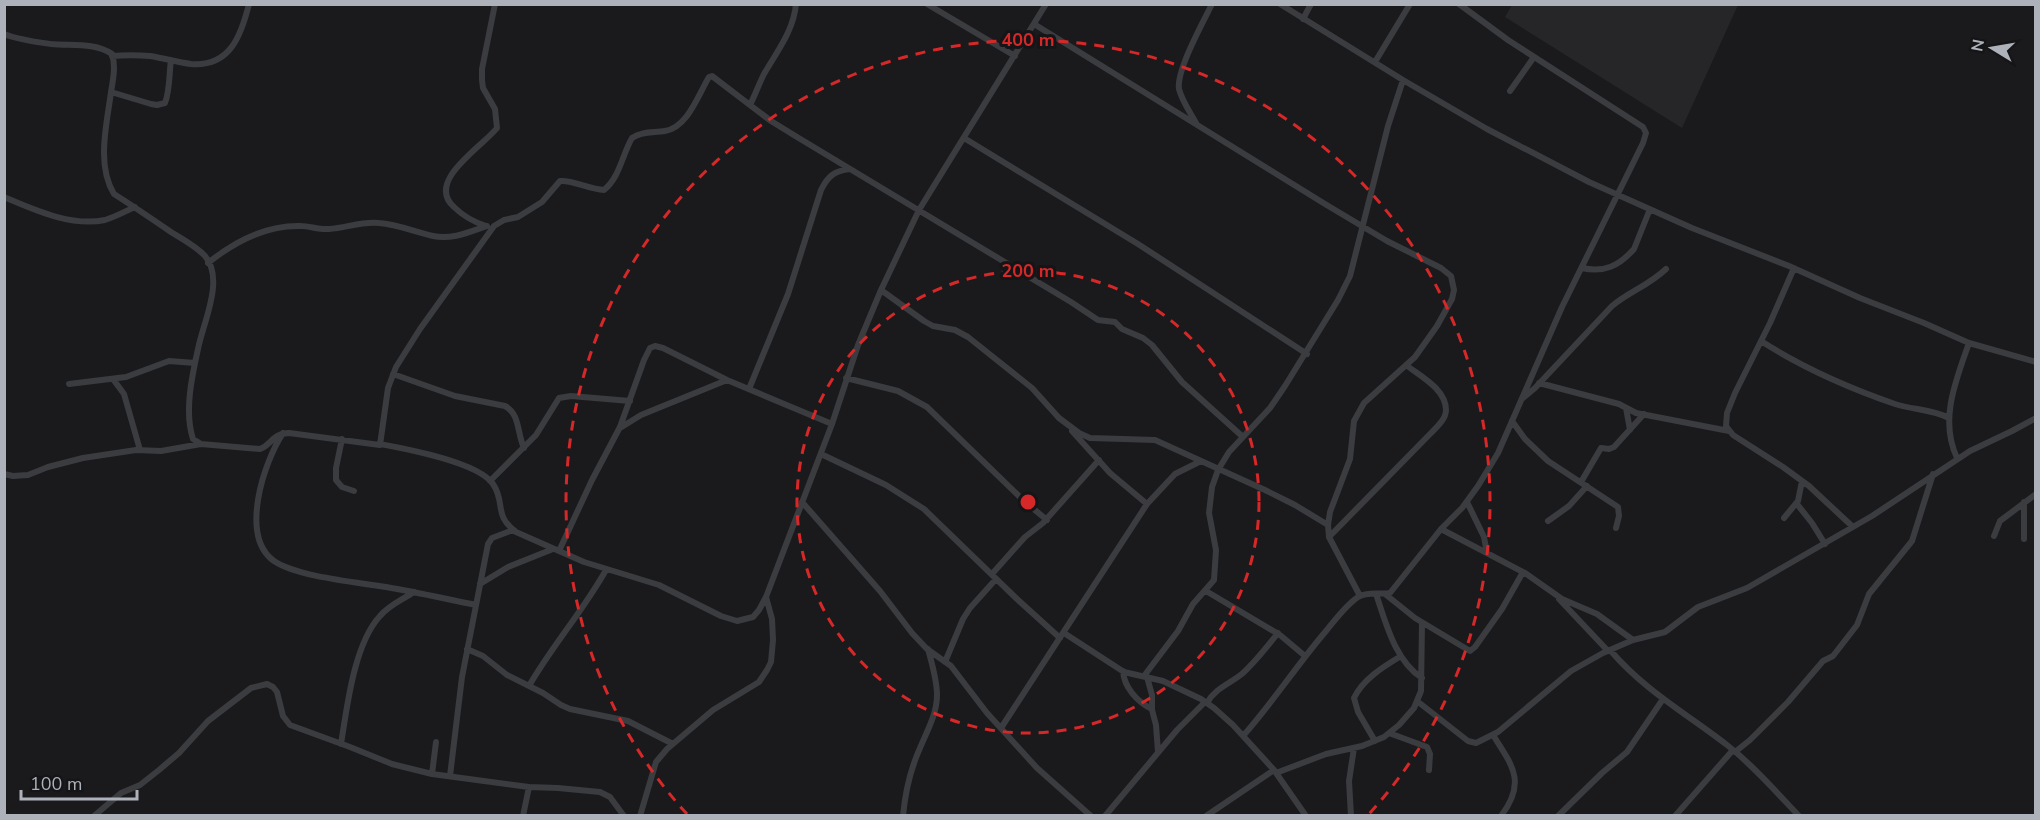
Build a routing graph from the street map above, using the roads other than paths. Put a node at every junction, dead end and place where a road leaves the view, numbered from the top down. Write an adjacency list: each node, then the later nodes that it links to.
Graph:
1 (249, 4): 17 (street)
2 (495, 4): 31 (street)
3 (796, 4): 22 (street)
4 (927, 4): 15 (street)
5 (1046, 4): 12 (street)
6 (1212, 4): 23 (street)
7 (1280, 4): 11 (street)
8 (1311, 4): 11 (street)
9 (1410, 4): 18 (street)
10 (1459, 4): 16 (street)
11 (1303, 19): 18 (street)
12 (1034, 24): 15 (street); 23 (street)
13 (4, 34): 14 (street)
14 (112, 56): 17 (street); 21 (street)
15 (1015, 56): 24 (street)
16 (1534, 57): 20 (street); 26 (street)
17 (171, 60): 21 (street)
18 (1375, 62): 19 (street)
19 (1403, 80): 26 (street); 32 (street)
20 (1510, 91)
21 (111, 93): 28 (street)
22 (750, 105): 25 (street); 31 (street)
23 (1196, 123): 32 (street)
24 (964, 138): 30 (street); 40 (street)
25 (851, 169): 30 (street); 50 (street)
26 (1616, 194): 29 (street); 34 (street)
27 (4, 197): 28 (street)
28 (135, 207): 33 (street)
29 (1650, 209): 34 (street); 35 (street)
30 (919, 210): 37 (street); 64 (street)
31 (489, 227): 33 (street); 44 (street)
32 (1364, 227): 40 (street); 43 (street)
33 (208, 262): 42 (street)
34 (1582, 268): 51 (street)
35 (1794, 268): 38 (street); 39 (street)
36 (1666, 269): 48 (street)
37 (881, 290): 45 (street); 55 (street)
38 (1761, 341): 56 (street); 62 (street)
39 (1969, 343): 41 (street); 56 (street)
40 (1307, 354): 64 (street)
41 (2036, 362)
42 (195, 363): 46 (street); 66 (street)
43 (1406, 365): 91 (street); 97 (street)
44 (393, 374): 67 (street); 68 (street)
45 (846, 378): 59 (street); 89 (street)
46 (113, 379): 49 (street); 69 (street)
47 (727, 380): 50 (street); 52 (street); 60 (street)
48 (1539, 383): 51 (street); 53 (street)
49 (69, 384)
50 (749, 389): 59 (street)
51 (1522, 399): 58 (street)
52 (630, 401): 60 (street); 68 (street)
53 (1626, 408): 54 (street); 61 (street)
54 (1644, 414): 61 (street); 62 (street)
55 (1059, 418): 72 (street); 73 (street)
56 (1949, 418): 71 (street)
57 (2036, 418): 71 (street)
58 (1512, 422): 79 (street); 84 (street)
59 (832, 424): 70 (street)
60 (620, 428): 100 (street)
61 (1630, 430): 79 (street)
62 (1730, 431): 78 (street)
63 (283, 433): 65 (street); 66 (street); 107 (street)
64 (1243, 437): 74 (street)
65 (342, 439): 67 (street); 81 (street)
66 (201, 444): 69 (street)
67 (380, 444): 77 (street)
68 (524, 448): 77 (street)
69 (140, 450): 75 (street)
70 (820, 454): 83 (street); 104 (street)
71 (1957, 458): 76 (street)
72 (1099, 460): 86 (street); 89 (street)
73 (1201, 461): 74 (street); 86 (street)
74 (1218, 470): 91 (street); 106 (street)
75 (4, 474)
76 (1933, 474): 92 (street); 141 (street)
77 (490, 481): 95 (street)
78 (1802, 481): 87 (street); 92 (street)
79 (1581, 482): 80 (street)
80 (1587, 486): 90 (street); 93 (street)
81 (354, 491)
82 (2036, 494): 85 (street)
83 (802, 502): 112 (street); 119 (street)
84 (1467, 502): 94 (street); 101 (street)
85 (2024, 502): 96 (street); 98 (street)
86 (1147, 504): 116 (street)
87 (1797, 504): 88 (street); 99 (street)
88 (1785, 518)
89 (1047, 520): 104 (street)
90 (1548, 521)
91 (1328, 525): 97 (street)
92 (1853, 527): 99 (street)
93 (1616, 528)
94 (1441, 529): 101 (street); 109 (street)
95 (513, 530): 100 (street); 105 (street)
96 (1994, 536)
97 (1329, 537): 110 (street)
98 (2024, 539)
99 (1824, 544): 117 (street)
100 (556, 550): 102 (street); 105 (street)
101 (1487, 553): 103 (street)
102 (606, 570): 112 (street); 127 (street)
103 (1523, 572): 111 (street); 114 (street)
104 (994, 577): 116 (street); 123 (street)
105 (480, 584): 113 (street)
106 (1206, 591): 115 (street); 125 (street)
107 (414, 592): 113 (street); 138 (street)
108 (1376, 594): 109 (street); 110 (street); 122 (street)
109 (1385, 594): 114 (street)
110 (1360, 596): 121 (street)
111 (1557, 596): 117 (street); 120 (street)
112 (766, 597): 139 (street)
113 (476, 605): 118 (street)
114 (1422, 623): 126 (street)
115 (1278, 633): 121 (street); 130 (street)
116 (1062, 635): 124 (street); 132 (street)
117 (1633, 639): 120 (street)
118 (467, 649): 127 (street); 146 (street)
119 (927, 649): 123 (street); 152 (street)
120 (1609, 651): 128 (street); 134 (street)
121 (1305, 656): 135 (street)
122 (1401, 656): 126 (street); 136 (street)
123 (945, 662): 132 (street)
124 (1123, 671): 125 (street); 131 (street)
125 (1146, 676): 130 (street); 131 (street)
126 (1422, 678): 129 (street)
127 (529, 686): 139 (street)
128 (1663, 699): 141 (street); 159 (street)
129 (1416, 702): 133 (street); 134 (street)
130 (1206, 703): 135 (street); 142 (street)
131 (1152, 710): 142 (street)
132 (1001, 728): 153 (street)
133 (1389, 733): 136 (street); 143 (street)
134 (1493, 735): 158 (street)
135 (1243, 736): 144 (street)
136 (1375, 741): 140 (street)
137 (436, 742): 145 (street)
138 (341, 744): 145 (street); 148 (street)
139 (673, 744): 151 (street)
140 (1354, 748): 144 (street); 157 (street)
141 (1734, 751): 160 (street); 161 (street)
142 (1158, 753): 154 (street)
143 (1429, 770)
144 (1275, 772): 155 (street); 156 (street)
145 (432, 774): 146 (street)
146 (450, 776): 147 (street)
147 (529, 787): 149 (street); 150 (street)
148 (94, 816)
149 (523, 816)
150 (624, 816)
151 (640, 816)
152 (903, 816)
153 (1090, 816)
154 (1105, 816)
155 (1206, 816)
156 (1306, 816)
157 (1351, 816)
158 (1501, 816)
159 (1558, 816)
160 (1675, 816)
161 (1799, 816)

